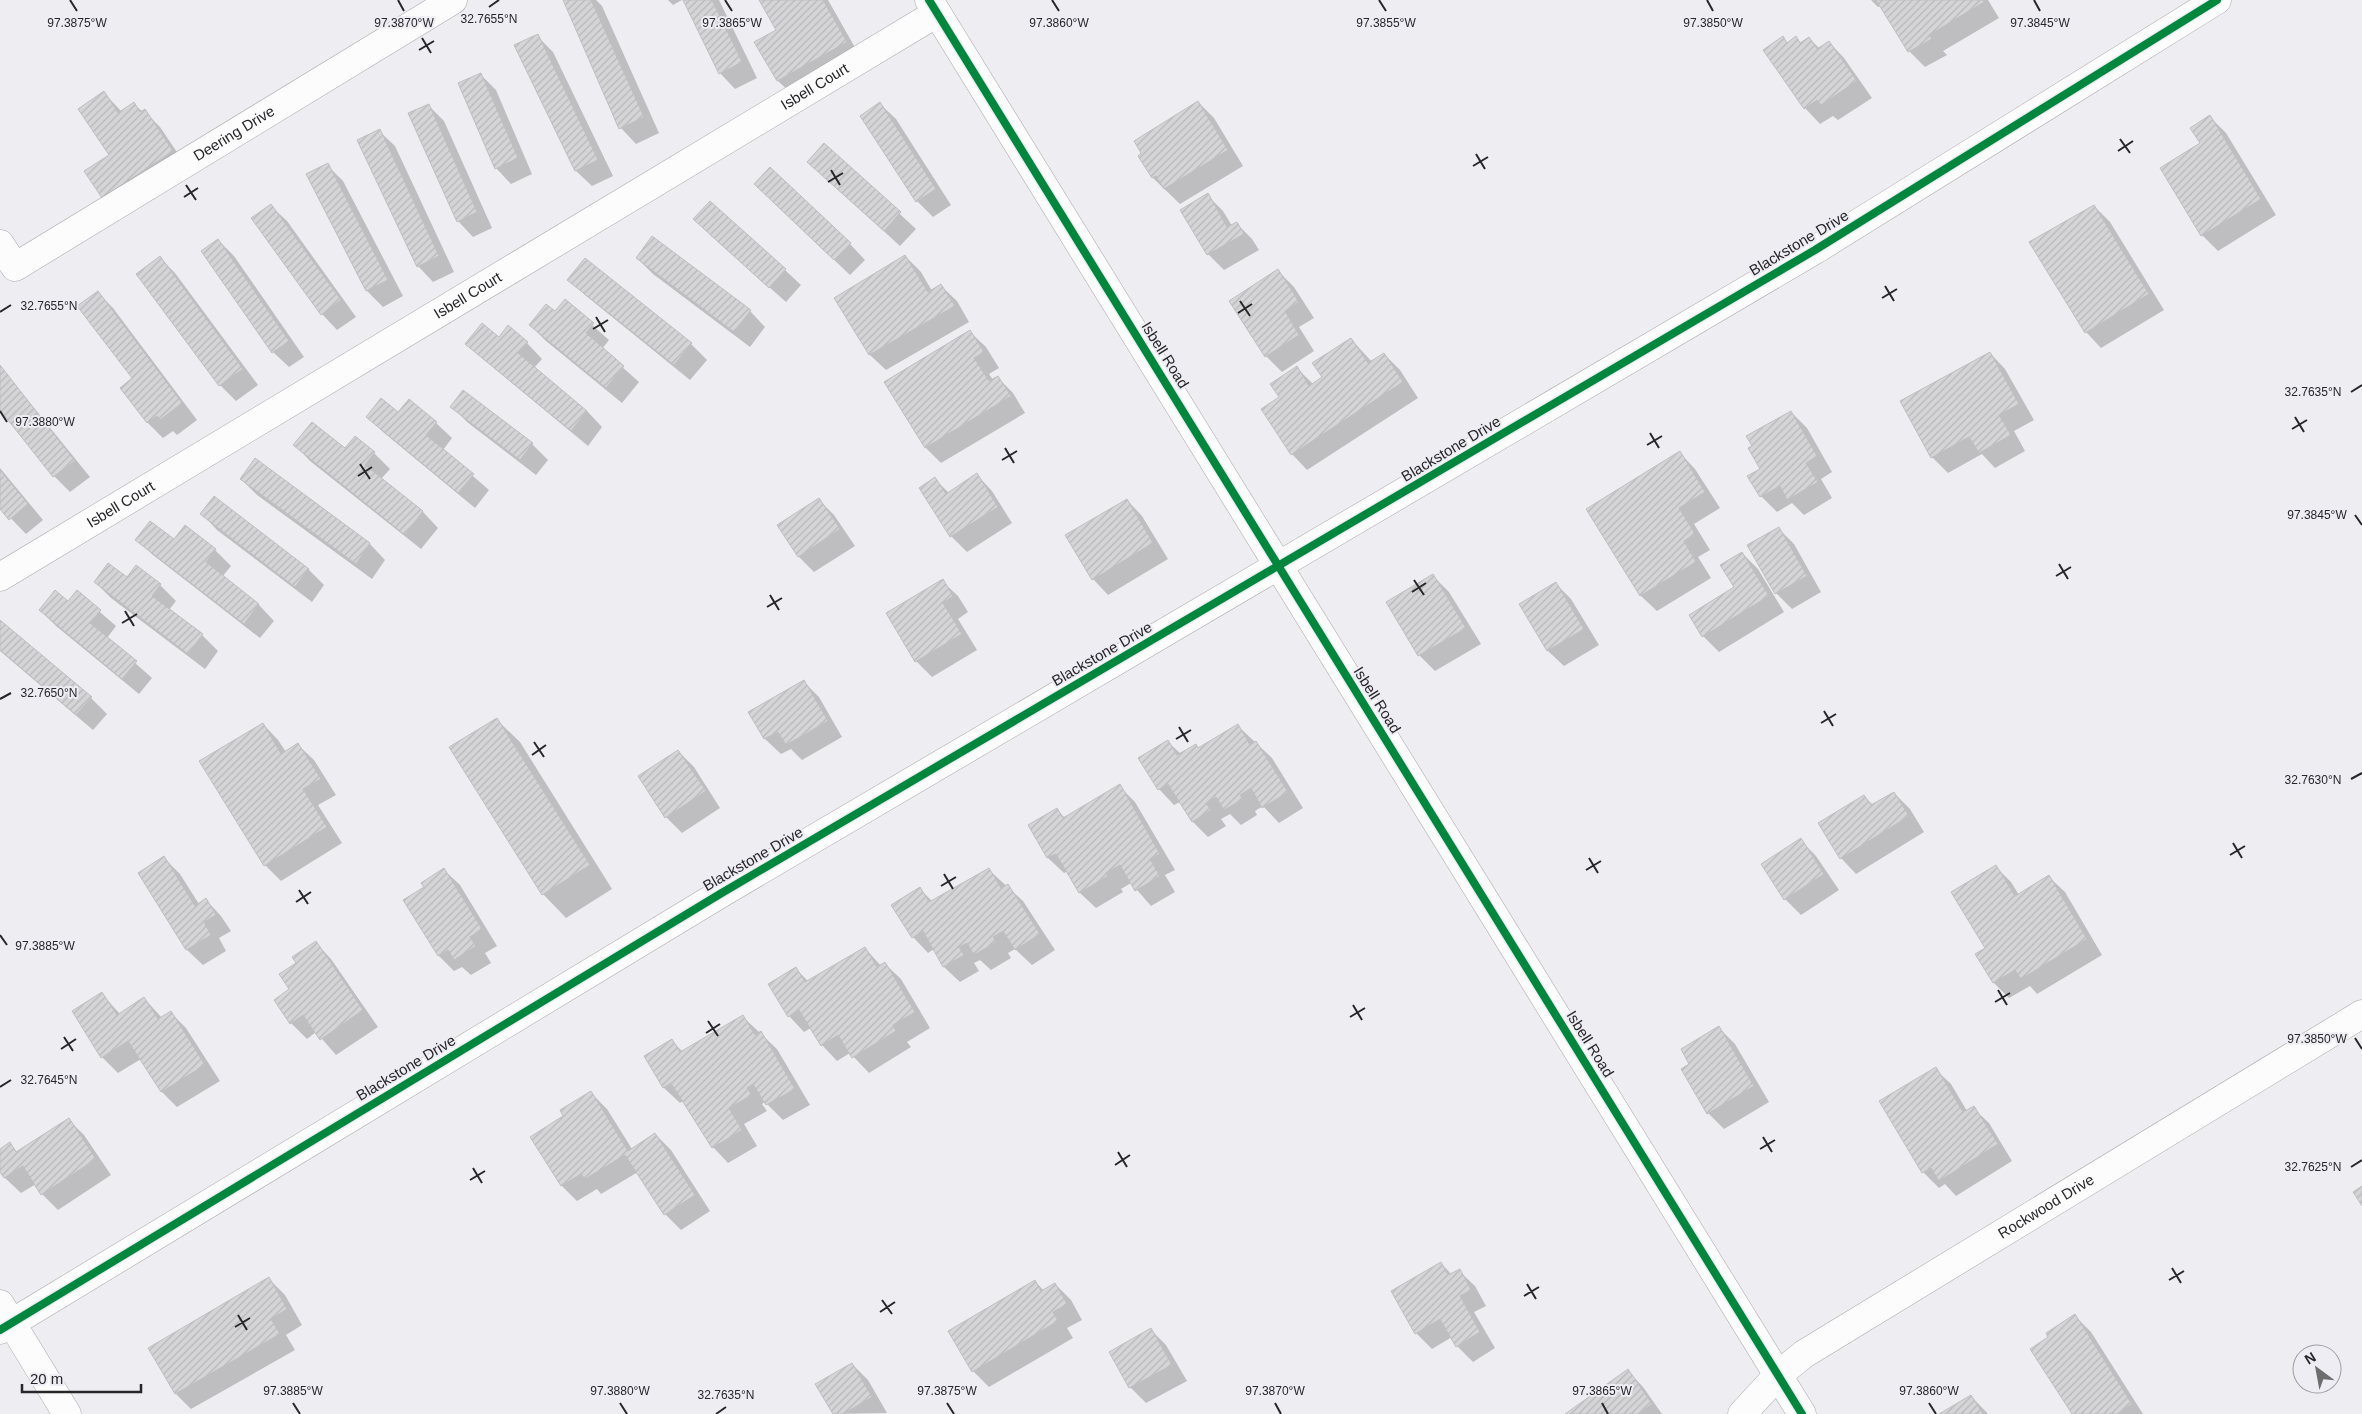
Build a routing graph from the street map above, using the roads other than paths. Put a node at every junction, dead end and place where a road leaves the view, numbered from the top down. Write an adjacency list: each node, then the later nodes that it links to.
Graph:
1 (453, 0): 4 (street, Deering Drive)
2 (2217, 0): 5 (street, Blackstone Drive)
3 (933, 6): 5 (street, Isbell Road); 6 (street, Isbell Court)
4 (0, 244)
5 (1279, 567): 8 (street, Blackstone Drive); 9 (street, Isbell Road)
6 (0, 577)
7 (2362, 1014): 9 (street, Rockwood Drive)
8 (4, 1319): 10 (street)
9 (1778, 1375): 11 (street, Rockwood Drive); 12 (street, Isbell Road)
10 (67, 1414)
11 (1742, 1414)
12 (1802, 1414)

